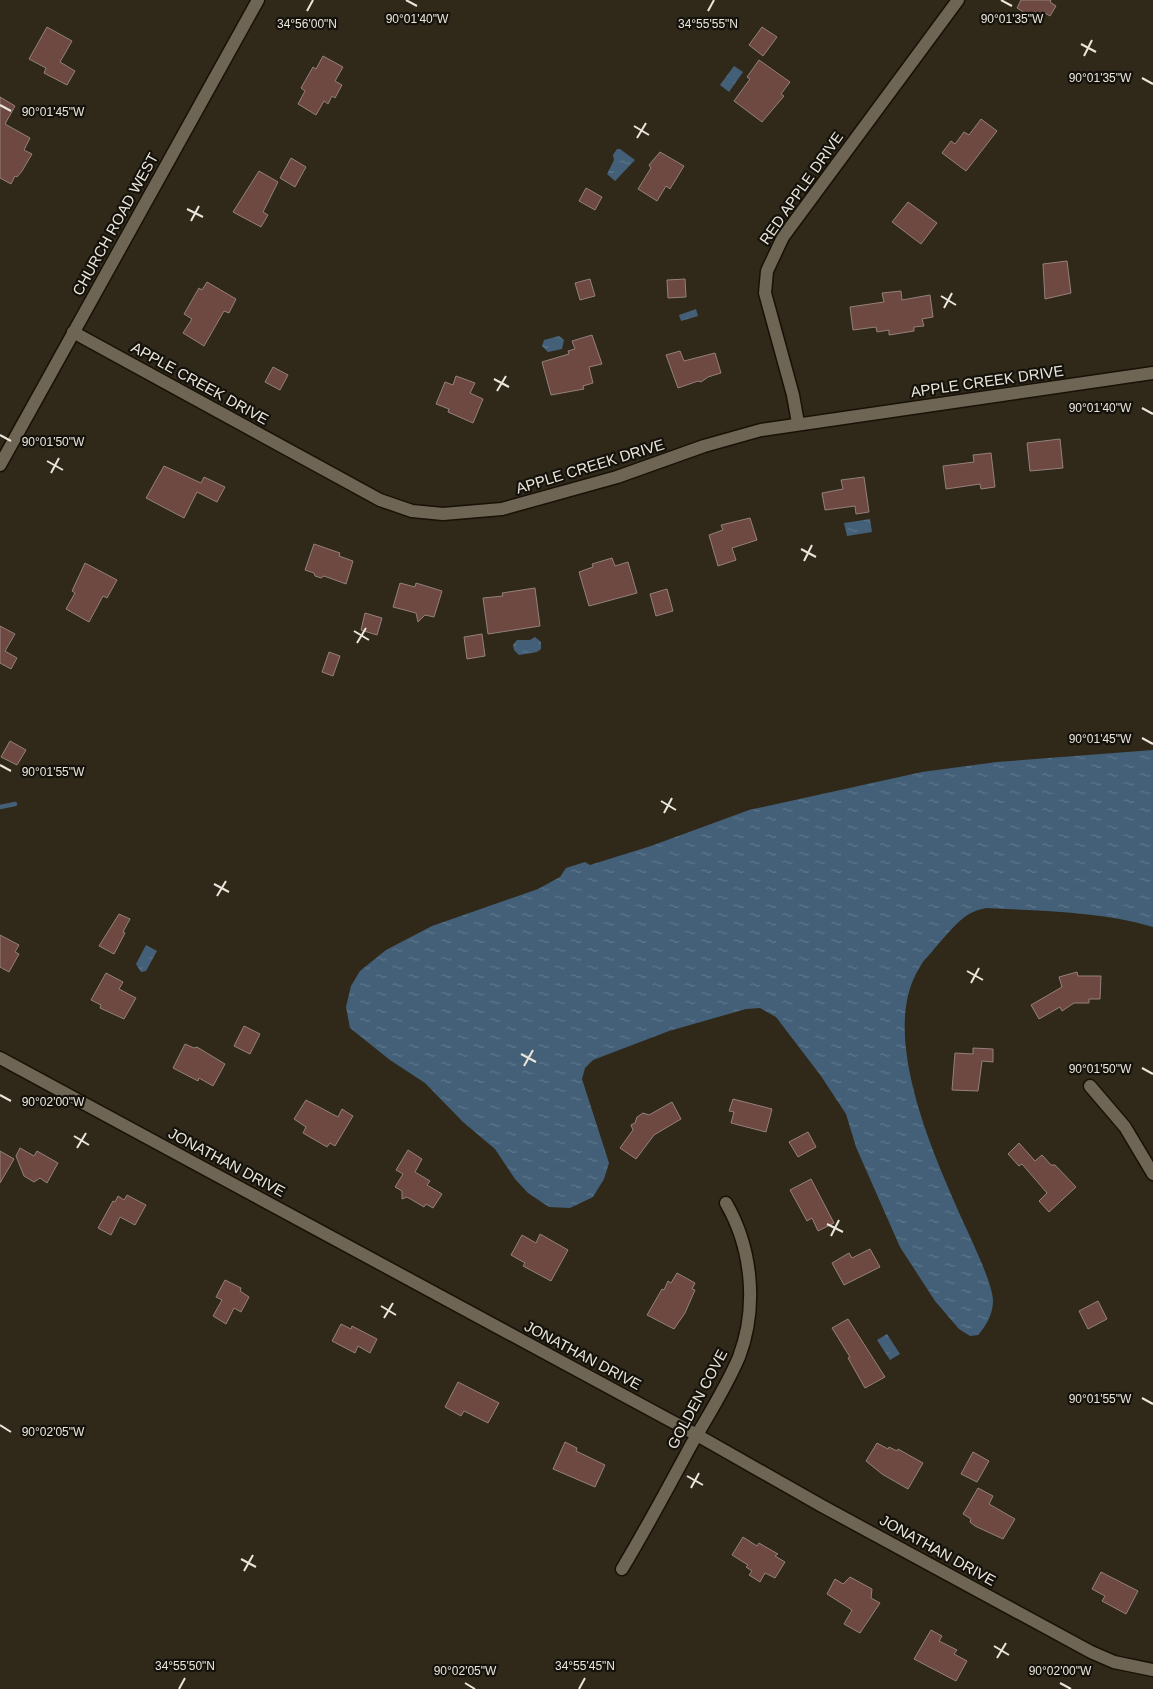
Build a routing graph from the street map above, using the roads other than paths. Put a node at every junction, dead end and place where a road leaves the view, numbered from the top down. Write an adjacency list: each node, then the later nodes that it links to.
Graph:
1 (258, 0): 3 (street, CHURCH ROAD WEST)
2 (958, 0): 5 (street, RED APPLE DRIVE)
3 (73, 332): 5 (street, APPLE CREEK DRIVE); 6 (street, CHURCH ROAD WEST)
4 (1153, 373): 5 (street, APPLE CREEK DRIVE)
5 (798, 423)
6 (0, 465)
7 (0, 1058): 11 (street, JONATHAN DRIVE)
8 (1090, 1086): 9 (street)
9 (1153, 1174)
10 (726, 1203): 11 (street, GOLDEN COVE)
11 (697, 1435): 12 (street, GOLDEN COVE); 13 (street, JONATHAN DRIVE)
12 (622, 1569)
13 (1153, 1670)

